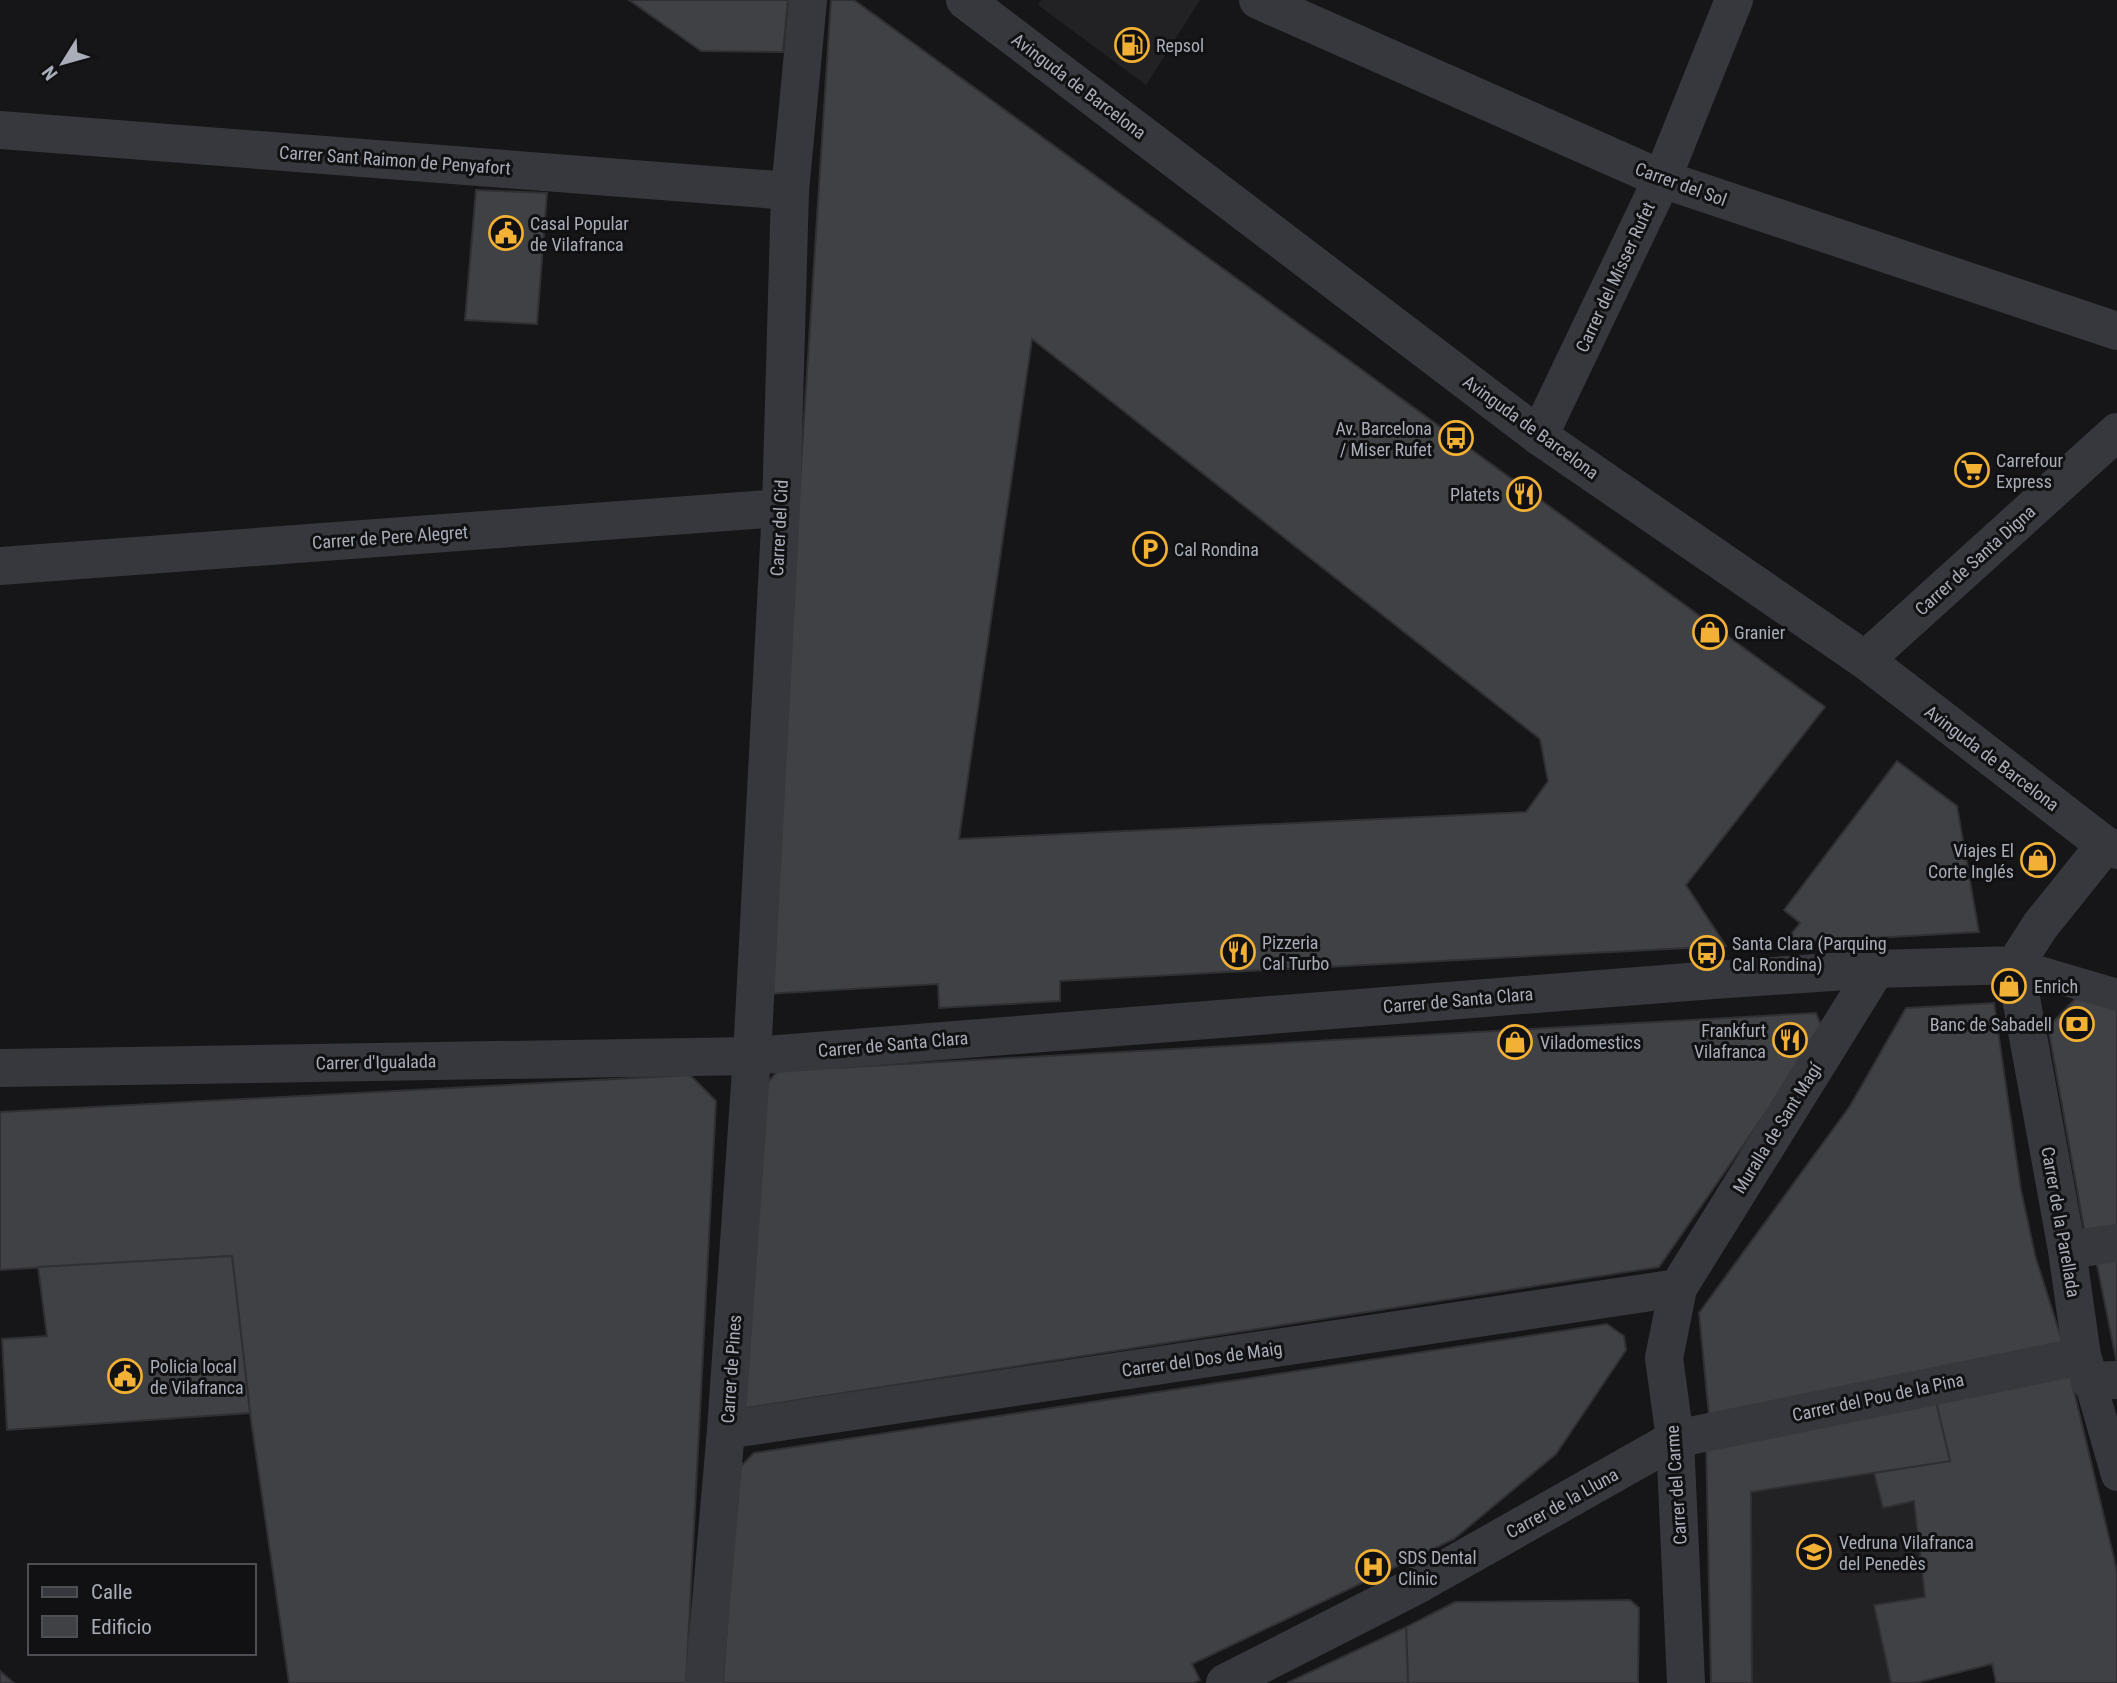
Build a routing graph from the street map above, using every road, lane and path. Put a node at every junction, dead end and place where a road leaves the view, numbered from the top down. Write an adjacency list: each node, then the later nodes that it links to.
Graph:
1 (807, 0): 7 (street, Carrer del Cid)
2 (1258, 0): 6 (street, Carrer del Sol)
3 (1734, 0): 6 (street, Carrer del Mísser Rufet)
4 (986, 6): 10 (street, Avinguda de Barcelona)
5 (0, 130): 7 (street, Carrer Sant Raimon de Penyafort)
6 (1661, 179): 8 (street, Carrer del Sol); 10 (street, Carrer del Mísser Rufet)
7 (790, 191): 11 (street, Carrer del Cid)
8 (2117, 331)
9 (2117, 432): 13 (street, Carrer de Santa Digna)
10 (1539, 436): 13 (street, Avinguda de Barcelona)
11 (781, 508): 12 (street, Carrer de Pere Alegret); 18 (street, Carrer del Cid)
12 (0, 566)
13 (1865, 660): 14 (street, Avinguda de Barcelona)
14 (2111, 848): 15 (street)
15 (2015, 965): 16 (street, Carrer de Santa Clara); 17 (street); 21 (street, Carrer de la Parellada)
16 (1876, 969): 18 (street, Carrer de Santa Clara); 22 (street, Muralla de Sant Magí)
17 (2117, 995)
18 (752, 1055): 19 (street, Carrer d'Igualada); 24 (street, Carrer de Pines)
19 (0, 1068)
20 (2117, 1244): 21 (street)
21 (2067, 1250): 23 (street, Carrer de la Parellada)
22 (1678, 1288): 24 (street, Carrer del Dos de Maig); 25 (street, Carrer del Carme)
23 (2096, 1372): 25 (street, Carrer del Pou de la Pina); 26 (street, Carrer de la Parellada)
24 (726, 1430): 27 (street, Carrer de Pines)
25 (1675, 1439): 28 (street, Carrer de la Lluna); 29 (street, Carrer del Carme)
26 (2117, 1475)
27 (704, 1683)
28 (1224, 1683)
29 (1686, 1683)

